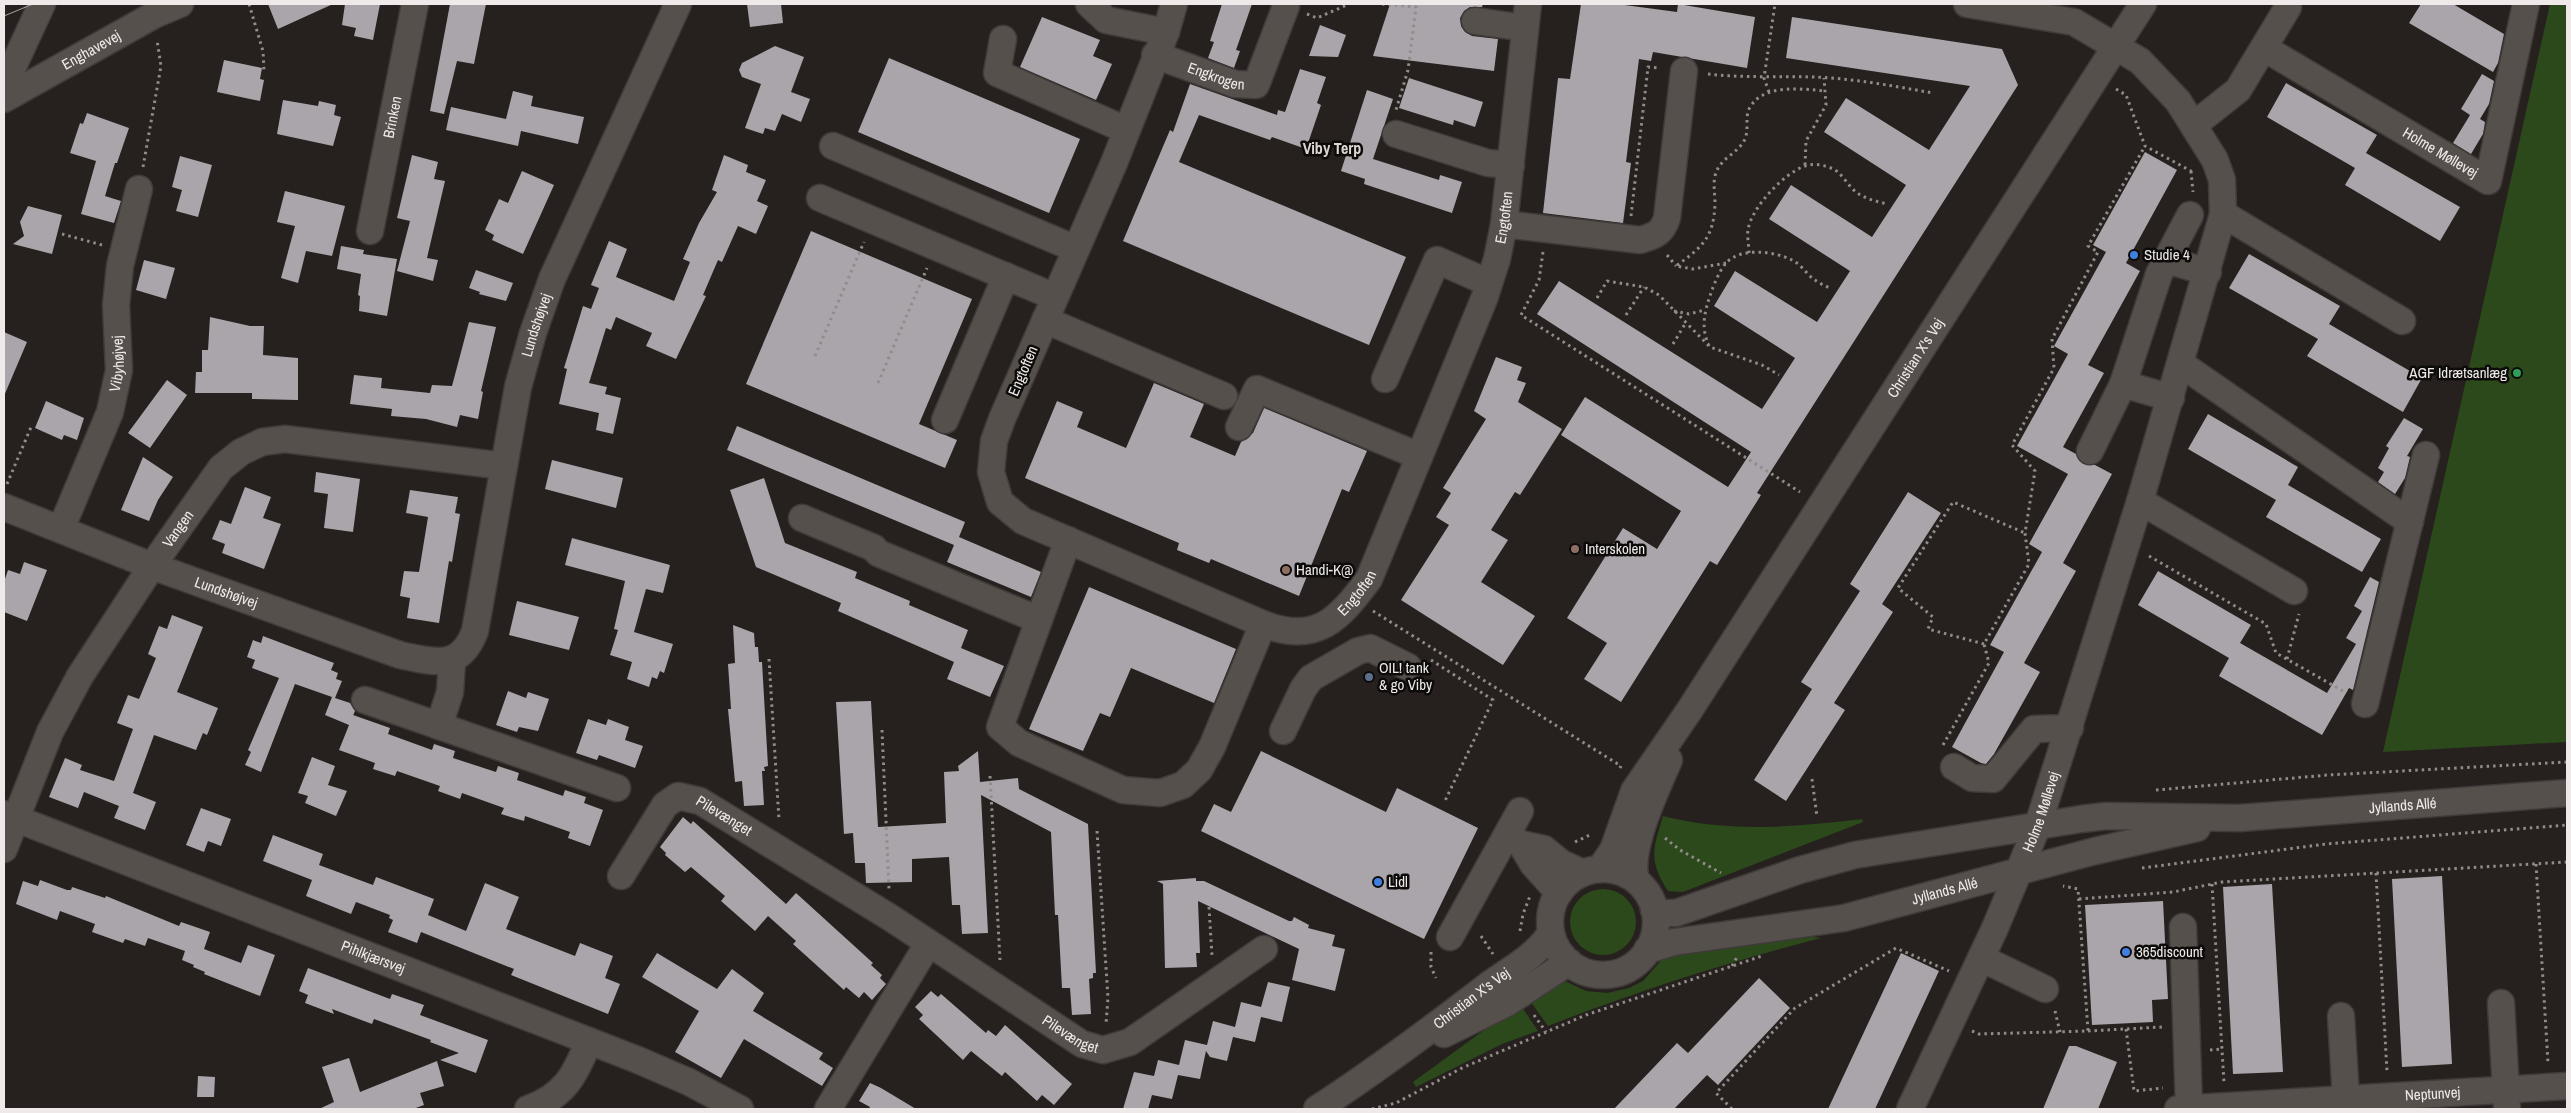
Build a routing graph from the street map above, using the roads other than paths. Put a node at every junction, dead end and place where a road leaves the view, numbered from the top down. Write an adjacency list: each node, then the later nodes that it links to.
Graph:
1 (42, 4): 20 (street)
2 (180, 4): 21 (street, Enghavevej)
3 (415, 4): 32 (street, Brinken)
4 (678, 4): 50 (street, Lundshøjvej)
5 (1089, 4): 14 (street)
6 (1174, 4): 14 (street, Engtoften)
7 (1967, 4): 16 (street)
8 (2143, 4): 16 (street, Christian X's Vej)
9 (2526, 4): 17 (street, Holme Møllevej)
10 (1286, 6): 18 (street, Engkrogen)
11 (2288, 7): 17 (street)
12 (1527, 16): 13 (street); 26 (street, Engtoften)
13 (1475, 21)
14 (1166, 32): 18 (street, Engtoften)
15 (1003, 39): 23 (street)
16 (2116, 45): 22 (street, Holme Møllevej); 65 (street, Christian X's Vej)
17 (2264, 48): 22 (street)
18 (1155, 55): 23 (street, Engtoften)
19 (1684, 71): 31 (street)
20 (4, 86)
21 (4, 99)
22 (2195, 124): 29 (street, Holme Møllevej)
23 (1126, 130): 33 (street, Engtoften)
24 (1396, 134): 26 (street)
25 (833, 146): 33 (street)
26 (1511, 165): 31 (street, Engtoften)
27 (139, 189): 55 (street, Vibyhøjvej)
28 (820, 198): 36 (street)
29 (2224, 214): 35 (street, Holme Møllevej); 39 (street)
30 (2190, 215): 34 (street)
31 (1504, 224): 37 (street, Engtoften)
32 (370, 231)
33 (1076, 250): 38 (street, Engtoften)
34 (2166, 260): 35 (street); 42 (street)
35 (2208, 272): 40 (street, Holme Møllevej)
36 (1006, 276): 38 (street); 45 (street)
37 (1489, 284): 41 (street); 49 (street, Engtoften)
38 (1050, 309): 43 (street); 56 (street, Engtoften)
39 (2402, 321)
40 (2181, 364): 44 (street, Holme Møllevej); 54 (street)
41 (1385, 379)
42 (2123, 384): 44 (street); 47 (street)
43 (1224, 396)
44 (2171, 398): 51 (street, Holme Møllevej)
45 (945, 420)
46 (1239, 427): 49 (street)
47 (2090, 451)
48 (2426, 455): 54 (street)
49 (1419, 456): 60 (street, Engtoften)
50 (504, 466): 57 (street, Vangen); 61 (street, Lundshøjvej)
51 (2140, 501): 58 (street); 67 (street, Holme Møllevej)
52 (4, 507): 55 (street, Lundshøjvej)
53 (802, 518): 59 (street)
54 (2410, 522): 64 (street)
55 (61, 529): 57 (street, Lundshøjvej)
56 (1068, 540): 59 (street); 60 (street, Engtoften)
57 (152, 566): 61 (street, Lundshøjvej); 73 (street, Vangen)
58 (2294, 590)
59 (1039, 620): 60 (street)
60 (1263, 624)
61 (452, 661): 66 (street)
62 (1416, 661): 68 (street)
63 (365, 700): 66 (street)
64 (2366, 704)
65 (1689, 712): 79 (street, Christian X's Vej); 81 (street, Christian X's Vej)
66 (439, 726): 70 (street)
67 (2070, 728): 69 (street); 75 (street, Holme Møllevej)
68 (1284, 731)
69 (1948, 758)
70 (617, 788)
71 (2567, 793): 74 (street, Jyllands Allé)
72 (1520, 811): 76 (street)
73 (10, 817): 77 (street, Vangen); 95 (street, Pihlkjærsvej)
74 (2240, 818): 75 (street, Jyllands Allé); 78 (street, Jyllands Allé)
75 (2038, 825): 78 (street, Holme Møllevej); 83 (street, Jyllands Allé)
76 (1515, 839): 79 (street); 82 (street); 86 (street)
77 (4, 849)
78 (2020, 870): 89 (street, Jyllands Allé); 91 (street, Holme Møllevej)
79 (1591, 871): 81 (street); 82 (street)
80 (621, 876): 87 (street, Pilevænget)
81 (1636, 880): 83 (street)
82 (1559, 892): 85 (street)
83 (1654, 910): 89 (street)
84 (2183, 928): 100 (street)
85 (1551, 933): 90 (street); 96 (street, Christian X's Vej)
86 (1450, 937)
87 (928, 944): 88 (street, Pilevænget); 104 (street)
88 (1264, 949)
89 (1647, 950): 90 (street)
90 (1569, 962): 96 (street, Christian X's Vej)
91 (1976, 969): 92 (street); 106 (street, Holme Møllevej)
92 (2045, 989)
93 (2500, 1004): 99 (street)
94 (2342, 1016): 98 (street)
95 (590, 1041): 102 (street); 103 (street, Pihlkjærsvej)
96 (1390, 1061): 105 (street, Christian X's Vej)
97 (2558, 1086): 99 (street, Neptunvej)
98 (2346, 1099): 99 (street, Neptunvej); 101 (street, Neptunvej)
99 (2506, 1099)
100 (2185, 1101): 101 (street, Neptunvej)
101 (2235, 1101)
102 (528, 1109)
103 (740, 1109)
104 (828, 1109)
105 (1317, 1109)
106 (1910, 1109)

